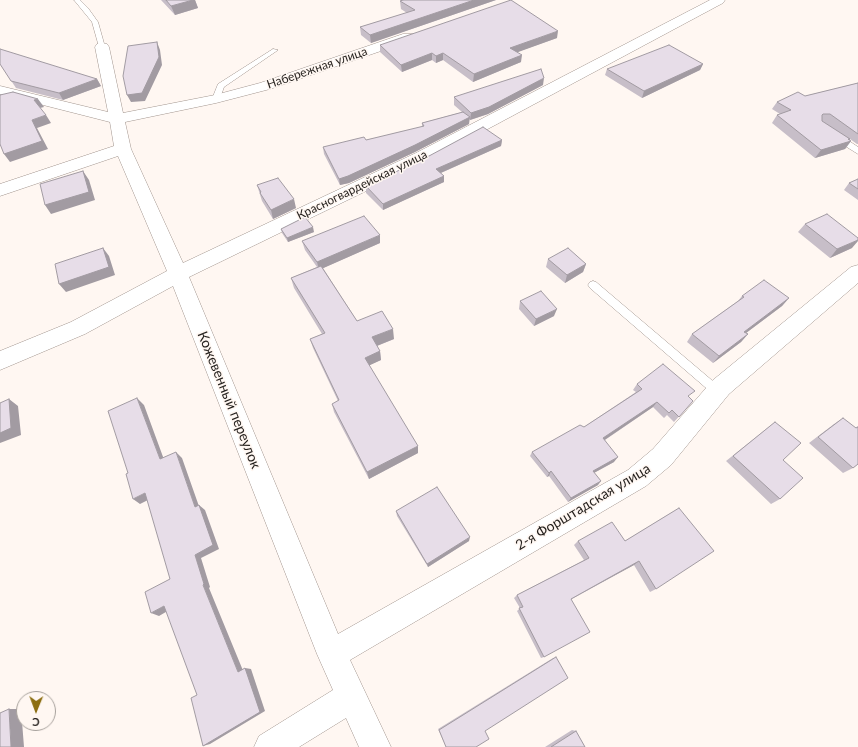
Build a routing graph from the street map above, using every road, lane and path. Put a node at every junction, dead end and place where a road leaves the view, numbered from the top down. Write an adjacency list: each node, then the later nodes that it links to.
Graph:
1 (77, 0): 4 (lane)
2 (719, 0): 14 (street, Красногвардейская улица)
3 (423, 31): 7 (street, Набережная улица)
4 (102, 47): 8 (street, Кожевенный переулок)
5 (274, 50): 7 (lane)
6 (0, 90): 8 (street)
7 (216, 99): 8 (street, Набережная улица)
8 (117, 119): 10 (street, Кожевенный переулок)
9 (833, 134): 11 (lane)
10 (123, 149): 12 (street); 14 (street, Кожевенный переулок)
11 (858, 151)
12 (0, 190)
13 (858, 272): 17 (street, 2-я Форштадская улица)
14 (178, 274): 16 (street, Красногвардейская улица); 18 (street, Кожевенный переулок)
15 (593, 285): 17 (lane)
16 (0, 361)
17 (717, 391): 18 (street, 2-я Форштадская улица)
18 (332, 654): 19 (street, Кожевенный переулок)
19 (352, 696): 20 (street); 21 (street, Кожевенный переулок)
20 (270, 747)
21 (375, 747)

